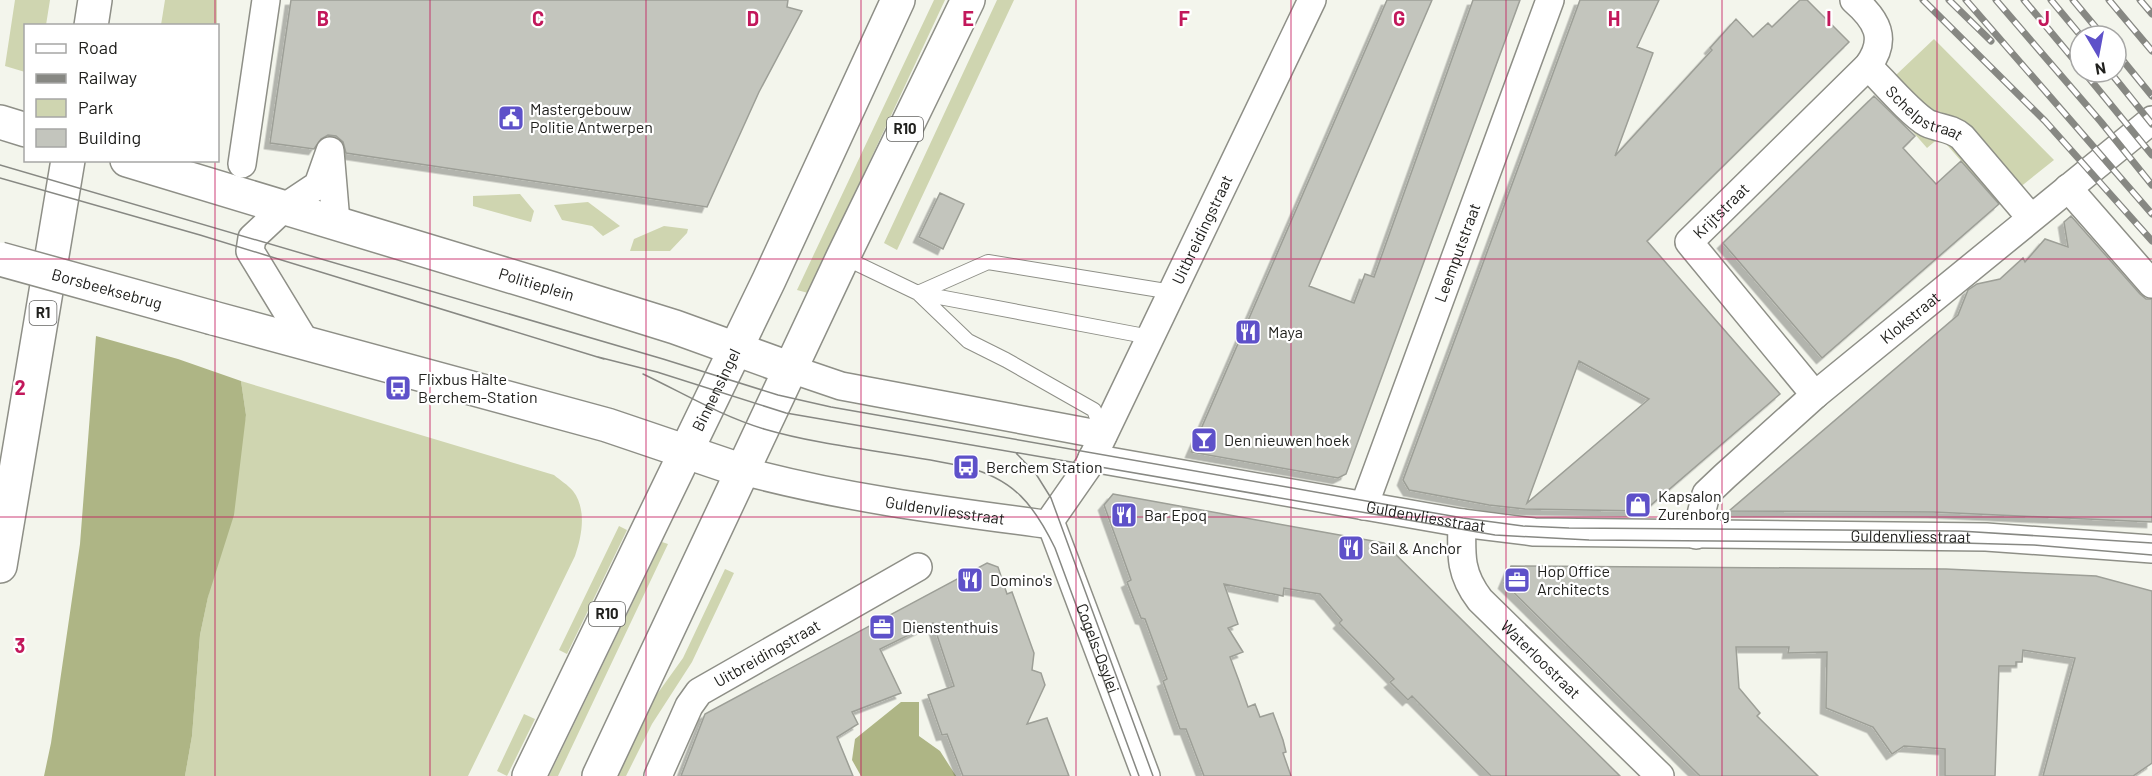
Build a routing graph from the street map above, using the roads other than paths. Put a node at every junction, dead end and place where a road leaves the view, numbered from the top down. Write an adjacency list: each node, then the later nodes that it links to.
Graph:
1 (95, 0): 8 (main road)
2 (266, 0): 15 (street)
3 (898, 0): 28 (main road, Binnensingel / R10)
4 (968, 0): 21 (main road, R10)
5 (1312, 0): 24 (street, Uitbreidingstraat)
6 (1550, 0): 34 (street, Leemputstraat)
7 (1854, 0): 9 (street)
8 (91, 24)
9 (1868, 66): 19 (street, Schelpstraat); 30 (street, Krijtstraat)
10 (2152, 120): 17 (street, Klokstraat)
11 (0, 122): 12 (main road)
12 (24, 129)
13 (68, 162): 39 (main road, R1)
14 (133, 162): 16 (main road)
15 (242, 164): 16 (street); 18 (street)
16 (208, 185): 18 (main road, Politieplein)
17 (2068, 188): 19 (street, Klokstraat); 23 (street)
18 (283, 206): 20 (main road, Politieplein); 20 (street); 27 (street)
19 (2031, 218): 30 (street, Klokstraat)
20 (336, 222): 28 (main road, Politieplein)
21 (843, 257): 25 (lane); 29 (main road, R10)
22 (0, 259): 27 (main road, Borsbeeksebrug, bridge)
23 (2152, 284)
24 (1172, 292): 25 (lane); 26 (street, Uitbreidingstraat)
25 (918, 294): 26 (lane); 31 (lane)
26 (1150, 338): 31 (street, Uitbreidingstraat)
27 (306, 343): 32 (main road)
28 (735, 350): 29 (main road, Politieplein); 32 (main road, Binnensingel / R10)
29 (791, 369): 31 (street, Guldenvliesstraat); 33 (main road, R10)
30 (1815, 395): 37 (street, Klokstraat)
31 (1098, 446): 34 (street, Guldenvliesstraat); 35 (street)
32 (685, 452): 33 (main road); 41 (main road, Binnensingel / R10)
33 (743, 471): 35 (street, Guldenvliesstraat); 42 (main road, R10)
34 (1364, 506): 36 (street, Guldenvliesstraat)
35 (1050, 521): 44 (street, Cogels-Osylei)
36 (1462, 524): 37 (street, Guldenvliesstraat); 45 (street, Waterloostraat)
37 (1696, 535): 38 (street, Guldenvliesstraat)
38 (2152, 549)
39 (0, 566)
40 (918, 567): 43 (street, Uitbreidingstraat)
41 (529, 776)
42 (599, 776)
43 (658, 776)
44 (1146, 776)
45 (1660, 776)

